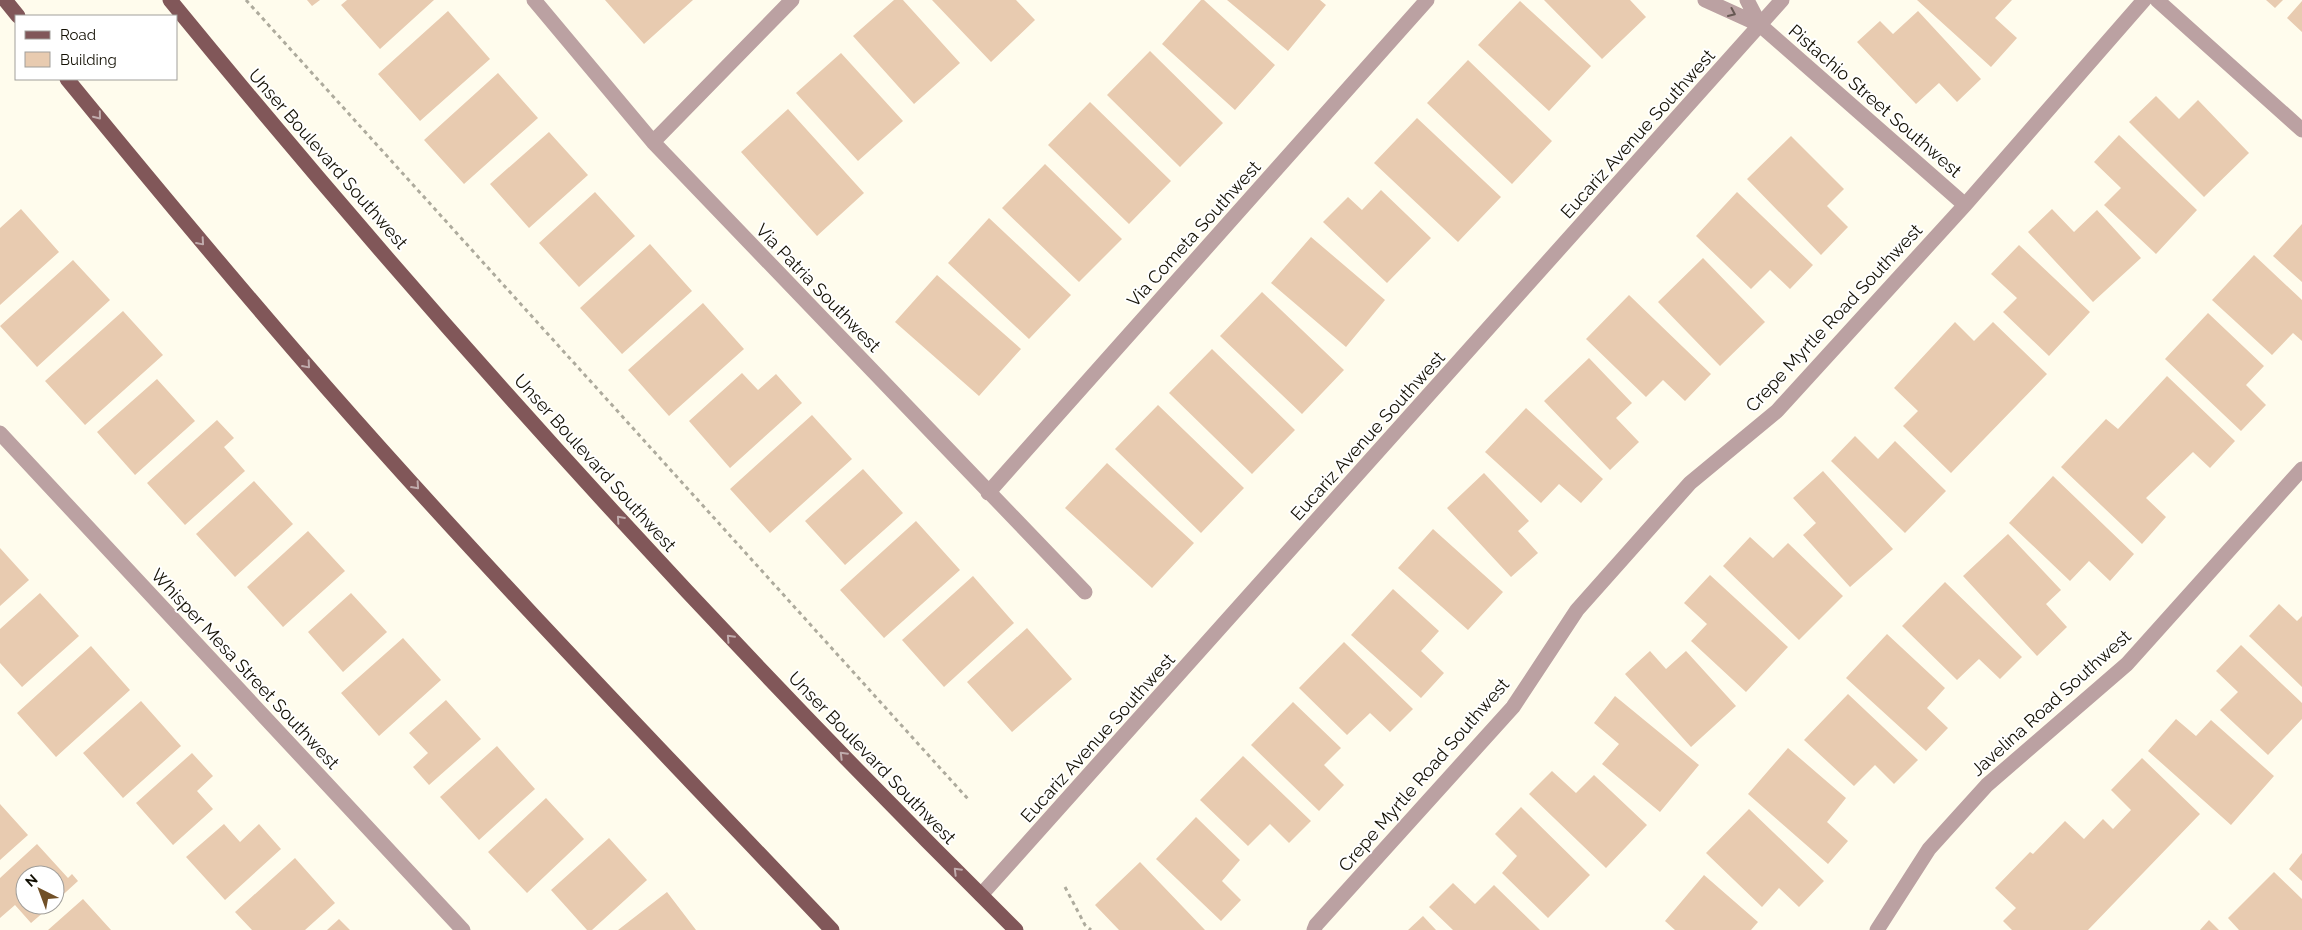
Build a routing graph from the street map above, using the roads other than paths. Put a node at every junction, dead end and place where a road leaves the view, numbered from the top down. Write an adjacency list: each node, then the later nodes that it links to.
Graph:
1 (5, 0): 11 (main road)
2 (170, 0): 21 (main road, Unser Boulevard Southwest, one-way to 2)
3 (534, 0): 15 (street, Via Patria Southwest)
4 (792, 0): 15 (street)
5 (1427, 0): 19 (street, Via Cometa Southwest)
6 (1705, 0): 12 (street, one-way to 12)
7 (1747, 0): 12 (street)
8 (1782, 0): 12 (street, Eucariz Avenue Southwest)
9 (2144, 0): 16 (street, Crepe Myrtle Road Southwest)
10 (2157, 0): 14 (street)
11 (17, 15)
12 (1760, 25): 16 (street, Pistachio Street Southwest); 21 (street, Eucariz Avenue Southwest)
13 (68, 80): 23 (main road, one-way to 23)
14 (2302, 130)
15 (653, 142): 19 (street, Via Patria Southwest)
16 (1965, 205): 25 (street, Crepe Myrtle Road Southwest)
17 (0, 433): 22 (street, Whisper Mesa Street Southwest)
18 (2302, 469): 26 (street, Javelina Road Southwest)
19 (988, 493): 20 (street, Via Patria Southwest)
20 (1085, 592)
21 (981, 895): 24 (main road, Unser Boulevard Southwest)
22 (463, 930)
23 (832, 930)
24 (1016, 930)
25 (1314, 930)
26 (1877, 930)

